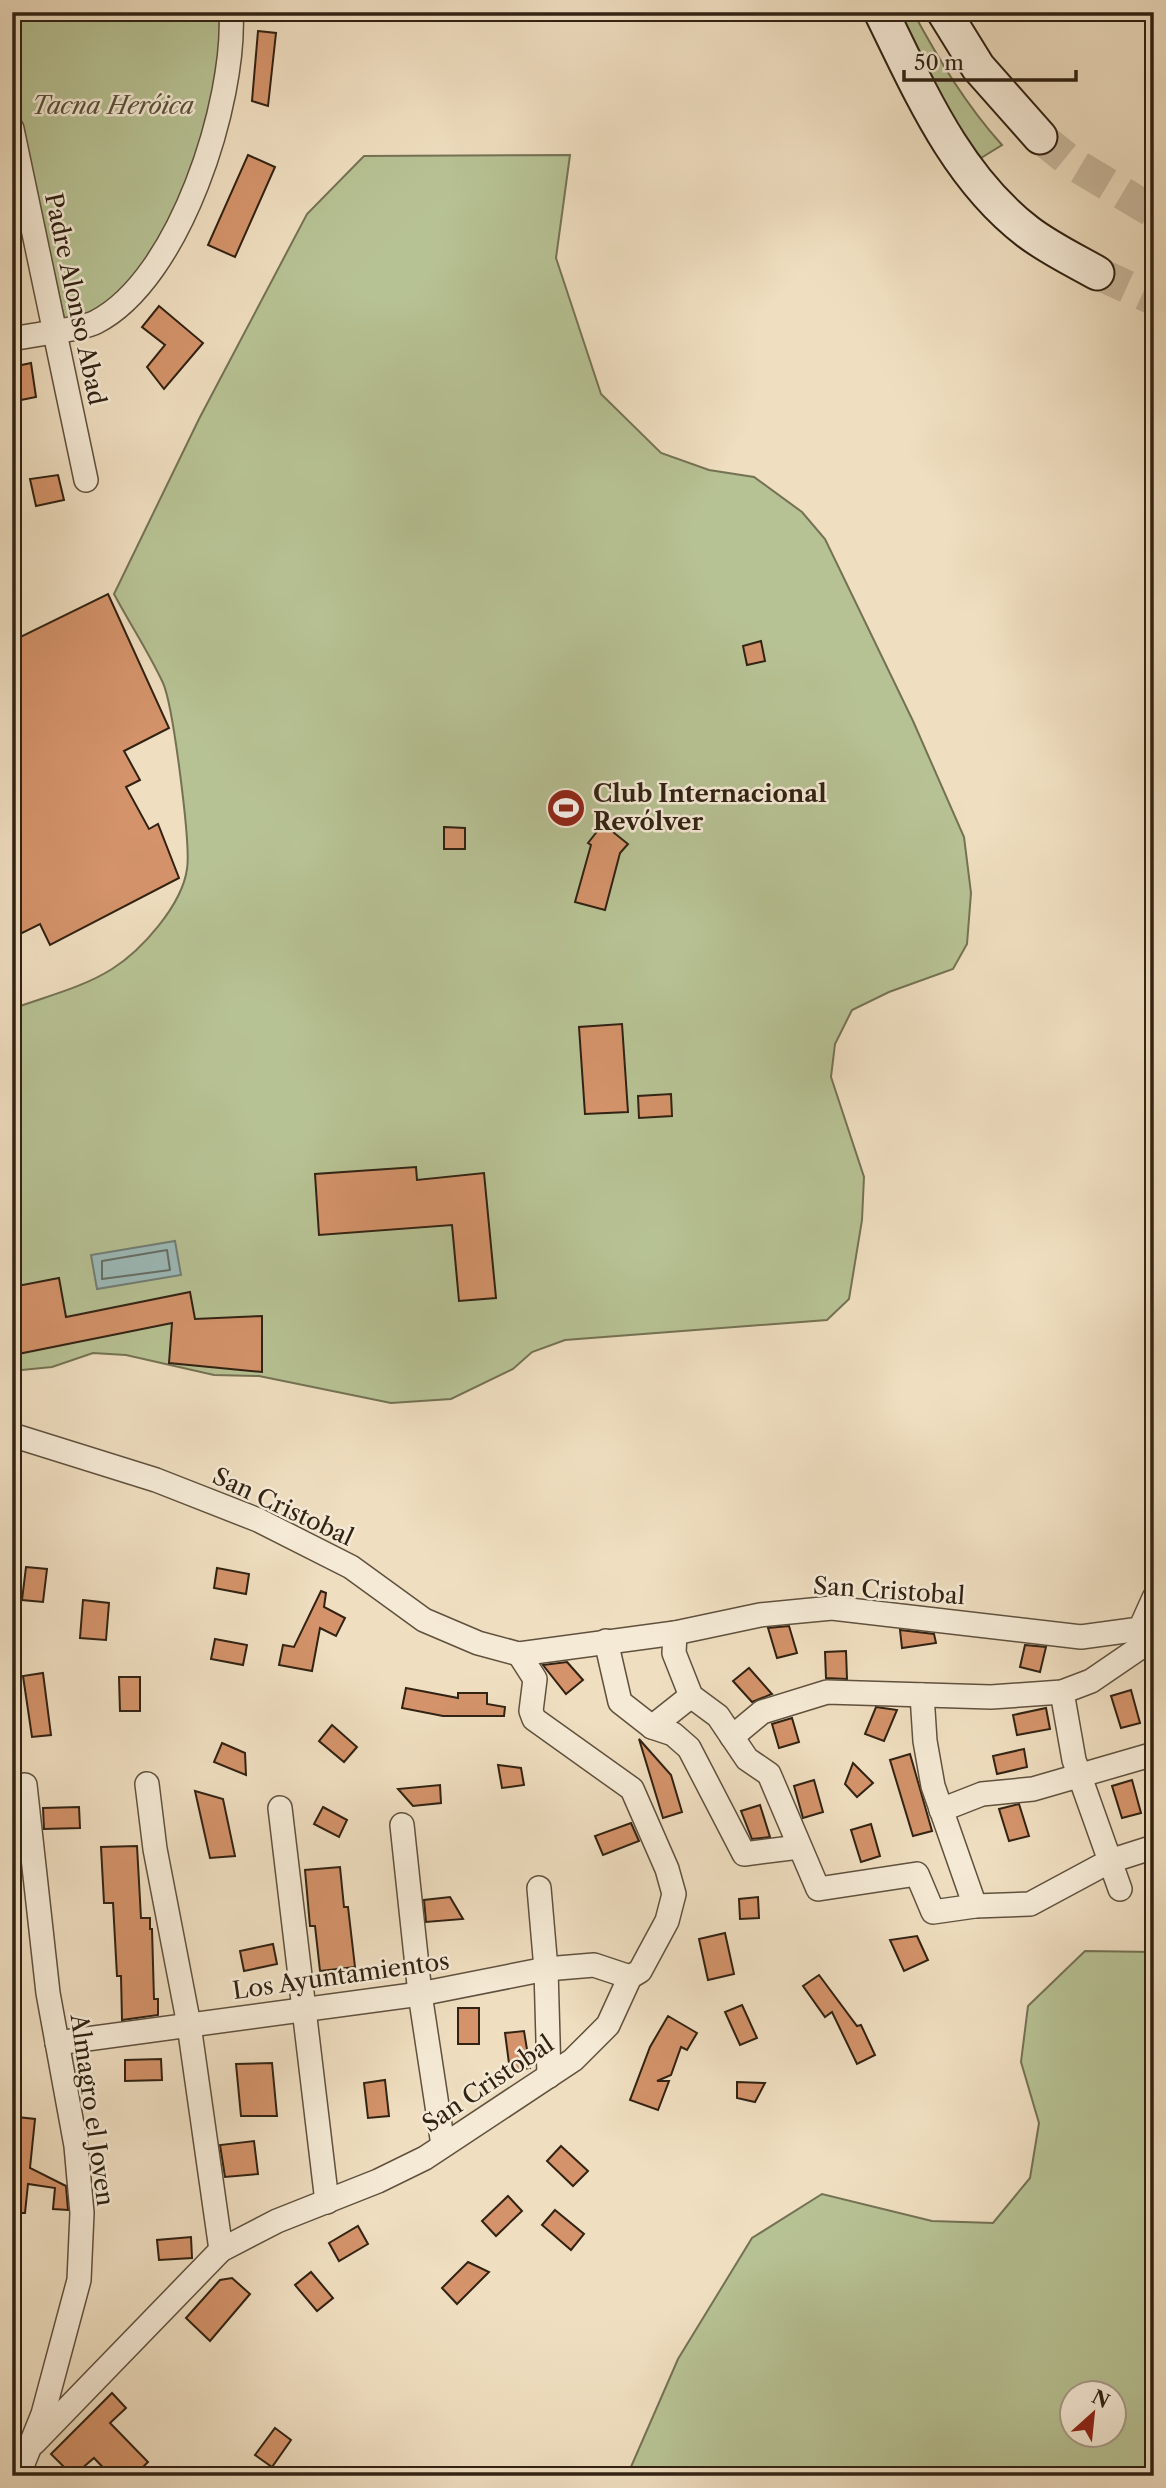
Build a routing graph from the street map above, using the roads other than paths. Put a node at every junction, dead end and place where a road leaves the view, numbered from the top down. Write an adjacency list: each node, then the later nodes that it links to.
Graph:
1 (231, 12): 7 (street)
2 (881, 12): 6 (main road)
3 (943, 12): 5 (main road)
4 (12, 129): 7 (street, Padre Alonso Abad)
5 (1040, 137)
6 (1097, 273)
7 (53, 330): 8 (street); 9 (street, Padre Alonso Abad)
8 (12, 339)
9 (86, 480)
10 (12, 1435): 15 (street, San Cristobal)
11 (1154, 1598): 12 (street)
12 (1149, 1632): 13 (street, San Cristobal); 16 (street)
13 (675, 1633): 14 (street, San Cristobal); 18 (street)
14 (606, 1641): 15 (street, San Cristobal); 19 (street)
15 (519, 1654): 35 (street, San Cristobal)
16 (1062, 1692): 17 (street); 22 (street)
17 (922, 1695): 20 (street); 26 (street)
18 (691, 1696): 19 (street); 20 (street)
19 (652, 1727): 28 (street)
20 (732, 1737): 28 (street)
21 (1154, 1754): 22 (street)
22 (1080, 1775): 26 (street); 30 (street)
23 (147, 1784): 38 (street)
24 (25, 1785): 39 (street, Almagro el Joven)
25 (280, 1808): 37 (street)
26 (941, 1810): 33 (street)
27 (402, 1825): 36 (street)
28 (799, 1847): 33 (street)
29 (1154, 1847): 30 (street)
30 (1110, 1861): 32 (street); 33 (street)
31 (539, 1888): 34 (street)
32 (1120, 1889)
33 (975, 1906)
34 (546, 1969): 35 (street, Los Ayuntamientos); 36 (street, Los Ayuntamientos); 40 (street)
35 (630, 1977): 40 (street, San Cristobal)
36 (420, 1994): 37 (street, Los Ayuntamientos); 41 (street)
37 (306, 2007): 38 (street, Los Ayuntamientos); 42 (street)
38 (189, 2025): 39 (street, Los Ayuntamientos); 43 (street)
39 (57, 2043): 44 (street, Almagro el Joven)
40 (549, 2076): 41 (street, San Cristobal)
41 (443, 2145): 42 (street, San Cristobal)
42 (327, 2202): 43 (street, San Cristobal)
43 (221, 2250): 44 (street, San Cristobal)
44 (34, 2443): 45 (street, Almagro el Joven)
45 (18, 2476)

